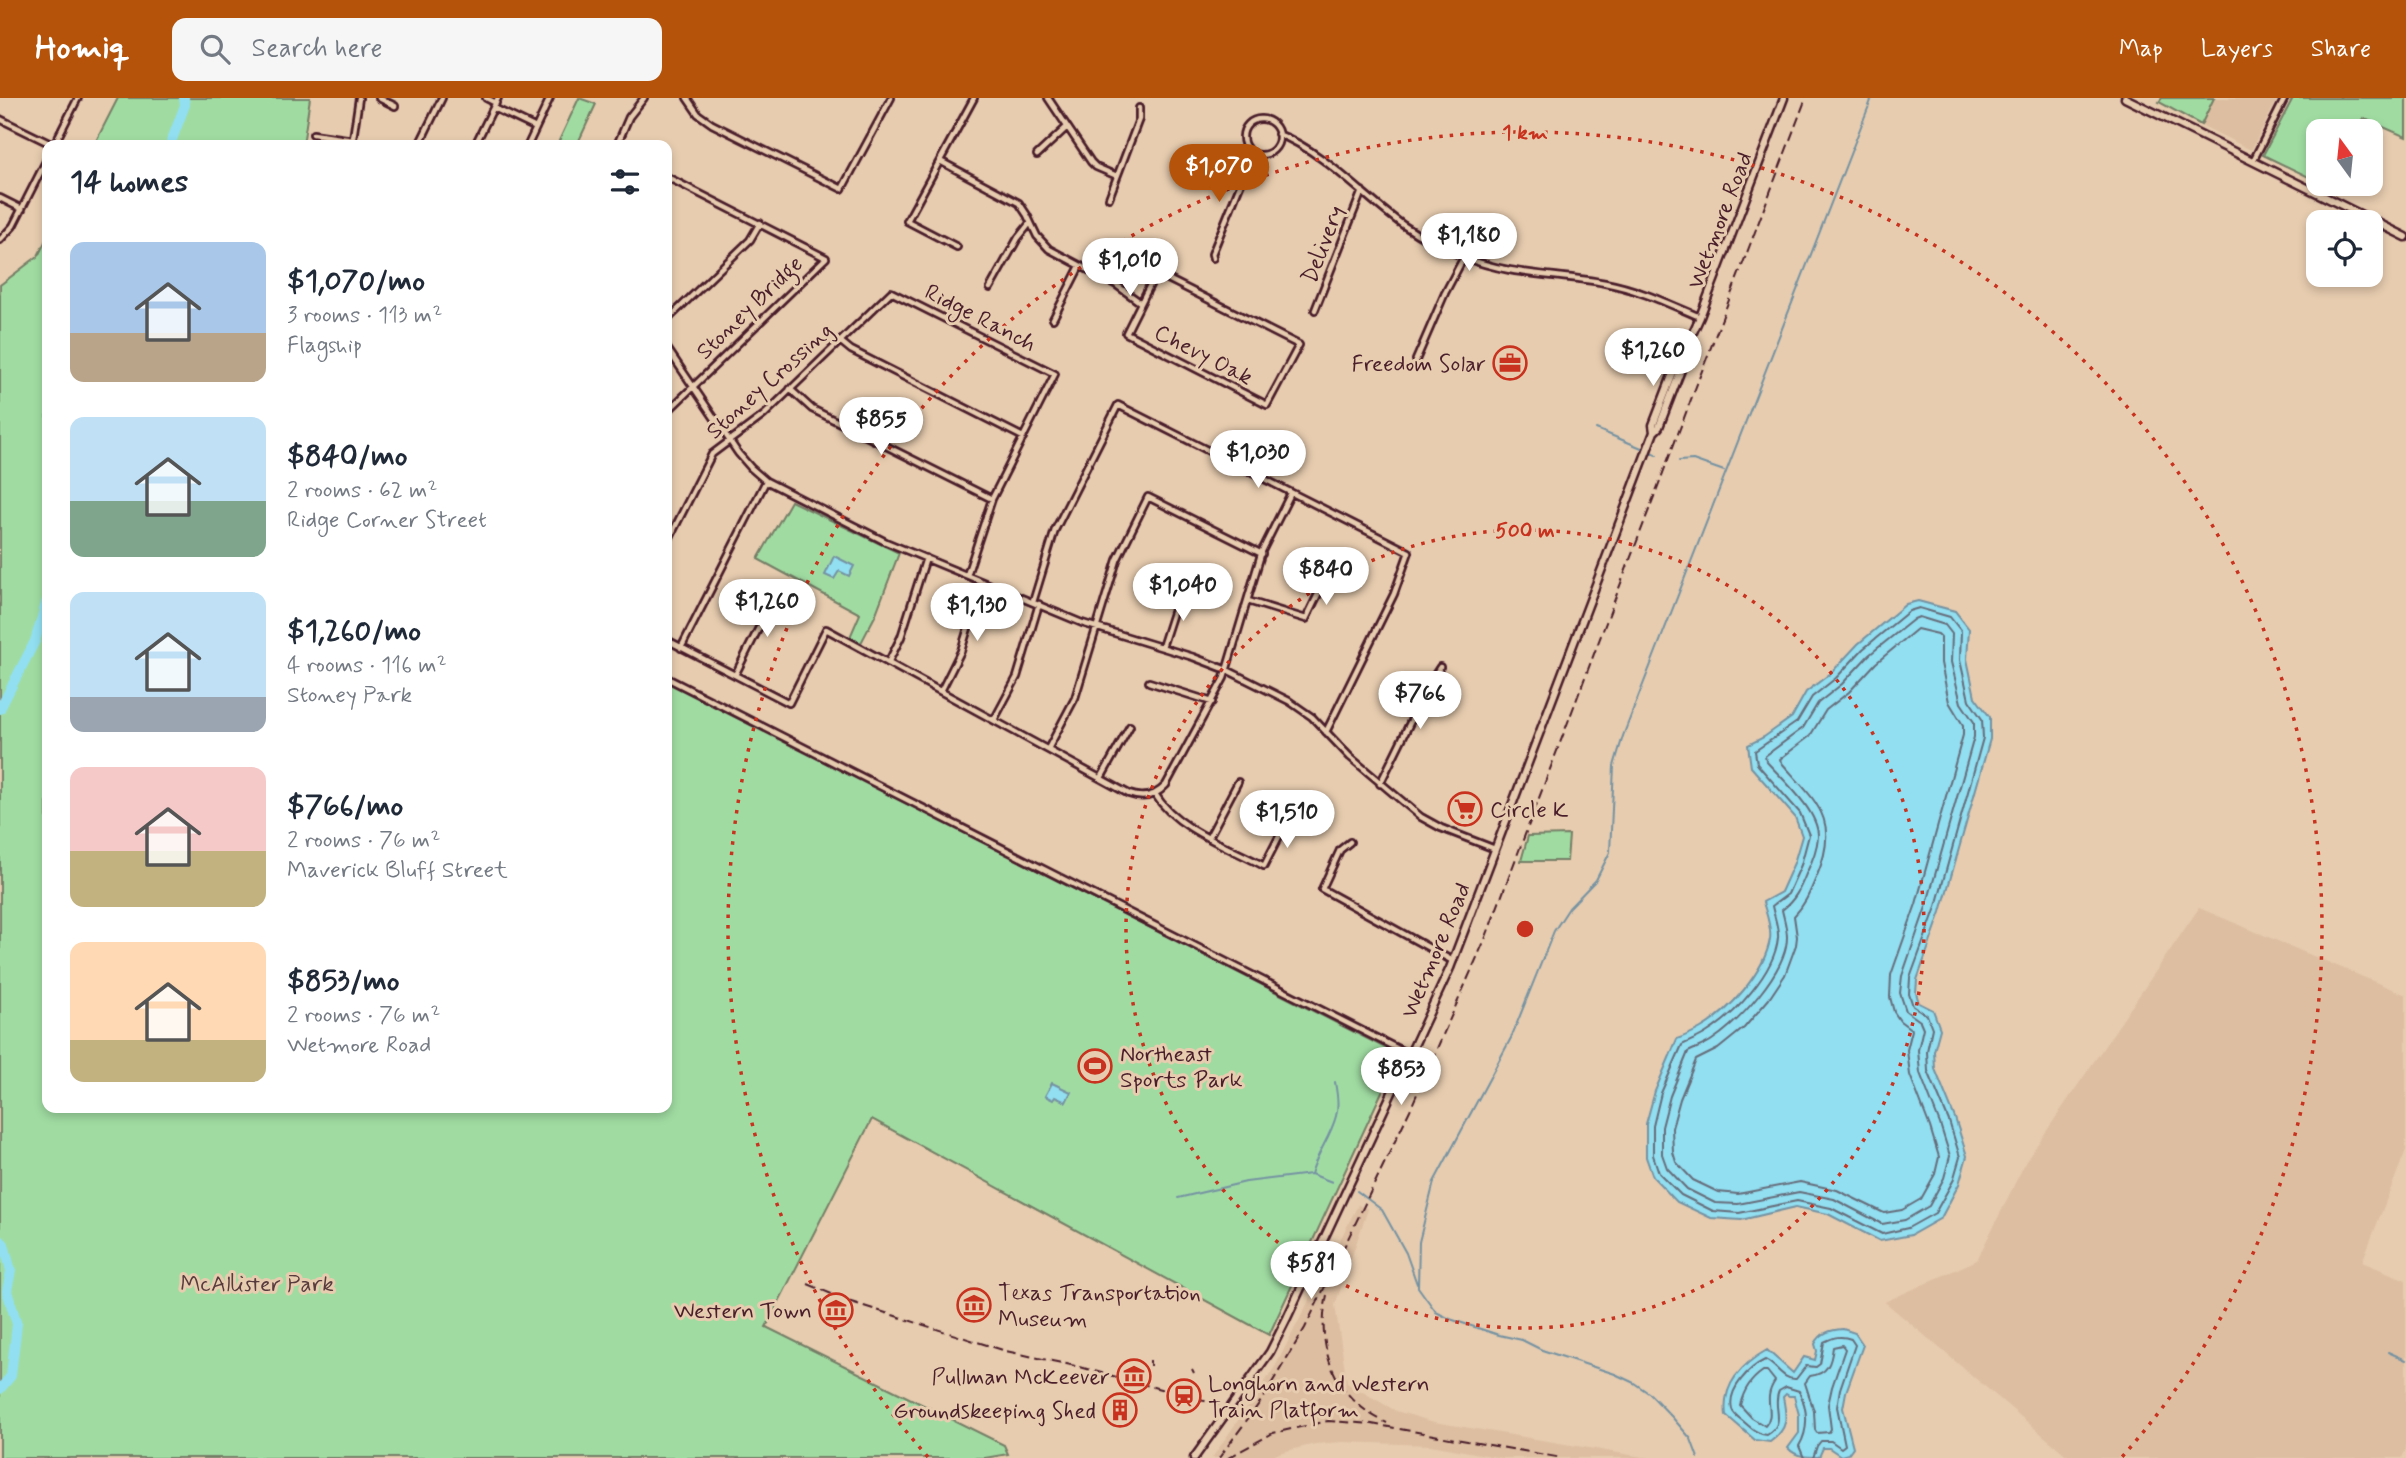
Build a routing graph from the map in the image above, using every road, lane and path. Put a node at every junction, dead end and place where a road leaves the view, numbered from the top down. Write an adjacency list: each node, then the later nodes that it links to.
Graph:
1 (78, 98): 24 (street)
2 (359, 98): 26 (street)
3 (379, 98): 16 (street)
4 (442, 98): 27 (street)
5 (486, 98): 15 (street)
6 (550, 98): 20 (street)
7 (644, 98): 30 (street)
8 (688, 98): 9 (street)
9 (891, 98)
10 (974, 98): 34 (street)
11 (1048, 98): 19 (street)
12 (1784, 98): 55 (main road, Wetmore Road)
13 (2125, 98): 33 (main road)
14 (2285, 98): 33 (street)
15 (496, 103): 20 (street); 28 (street)
16 (395, 106)
17 (1139, 108): 36 (street)
18 (0, 119): 23 (street)
19 (1067, 127): 32 (street); 36 (street)
20 (536, 128): 29 (street)
21 (313, 134): 25 (street)
22 (1278, 134): 31 (street); 31 (street); 38 (street)
23 (43, 140)
24 (56, 140)
25 (340, 140)
26 (353, 140)
27 (421, 140)
28 (478, 140)
29 (530, 140)
30 (619, 140)
31 (1253, 153): 48 (street)
32 (1037, 155)
33 (2253, 161): 44 (main road)
34 (940, 162): 43 (street); 46 (street)
35 (42, 169): 41 (street)
36 (1117, 177): 40 (street)
37 (672, 179): 42 (street)
38 (1362, 191): 47 (street); 53 (street, Delivery)
39 (0, 198): 41 (street)
40 (1109, 198)
41 (22, 209): 45 (street)
42 (760, 223): 54 (street); 60 (street, Stoney Bridge)
43 (1030, 223): 49 (street); 50 (street)
44 (2406, 237)
45 (0, 240)
46 (957, 247)
47 (1464, 257): 55 (street); 59 (street)
48 (1213, 258)
49 (1080, 266): 52 (street); 56 (street)
50 (990, 288)
51 (891, 292): 57 (street, Stoney Crossing); 63 (street, Ridge Ranch)
52 (1141, 303): 52 (street, Chevy Oak)
53 (1315, 310)
54 (672, 315)
55 (1700, 317): 101 (main road, Wetmore Road)
56 (1053, 319)
57 (840, 341): 61 (street, Stoney Crossing); 63 (street)
58 (672, 355): 60 (street)
59 (1416, 360)
60 (693, 386): 62 (street, Stoney Bridge); 64 (street)
61 (790, 389): 64 (street, Stoney Crossing); 67 (street)
62 (672, 407)
63 (1024, 437): 67 (street)
64 (730, 441): 65 (street); 68 (street, Stoney Crossing)
65 (766, 481): 70 (street); 81 (street)
66 (1291, 492): 69 (street); 77 (street); 92 (street)
67 (992, 499): 71 (street)
68 (672, 533)
69 (1262, 554): 76 (street); 78 (street)
70 (926, 558): 71 (street); 82 (street)
71 (967, 575): 72 (street)
72 (982, 582): 77 (street); 88 (street)
73 (1323, 584): 76 (street)
74 (1180, 591): 80 (street)
75 (777, 592): 85 (street)
76 (1248, 601): 84 (street)
77 (1036, 603): 78 (street); 90 (street)
78 (1097, 628): 80 (street); 93 (street)
79 (672, 643): 81 (street)
80 (1162, 647): 84 (street)
81 (681, 648): 85 (street)
82 (888, 663): 85 (street); 88 (street)
83 (1440, 667): 96 (street)
84 (1227, 670): 89 (street); 92 (street)
85 (735, 675)
86 (672, 681): 103 (street)
87 (1149, 682): 89 (street)
88 (942, 691): 90 (street)
89 (1212, 702): 97 (street)
90 (994, 720): 93 (street)
91 (1130, 726): 94 (street)
92 (1326, 732): 96 (street)
93 (1048, 750): 94 (street)
94 (1101, 778): 97 (street)
95 (1238, 782): 99 (street)
96 (1380, 784): 101 (street)
97 (1155, 794): 99 (street)
98 (1286, 823): 99 (street)
99 (1209, 836)
100 (1350, 842): 102 (street)
101 (1495, 849): 102 (main road, Wetmore Road)
102 (1453, 961): 103 (main road, Wetmore Road)
103 (1410, 1055): 104 (main road, Wetmore Road)
104 (1194, 1457)

